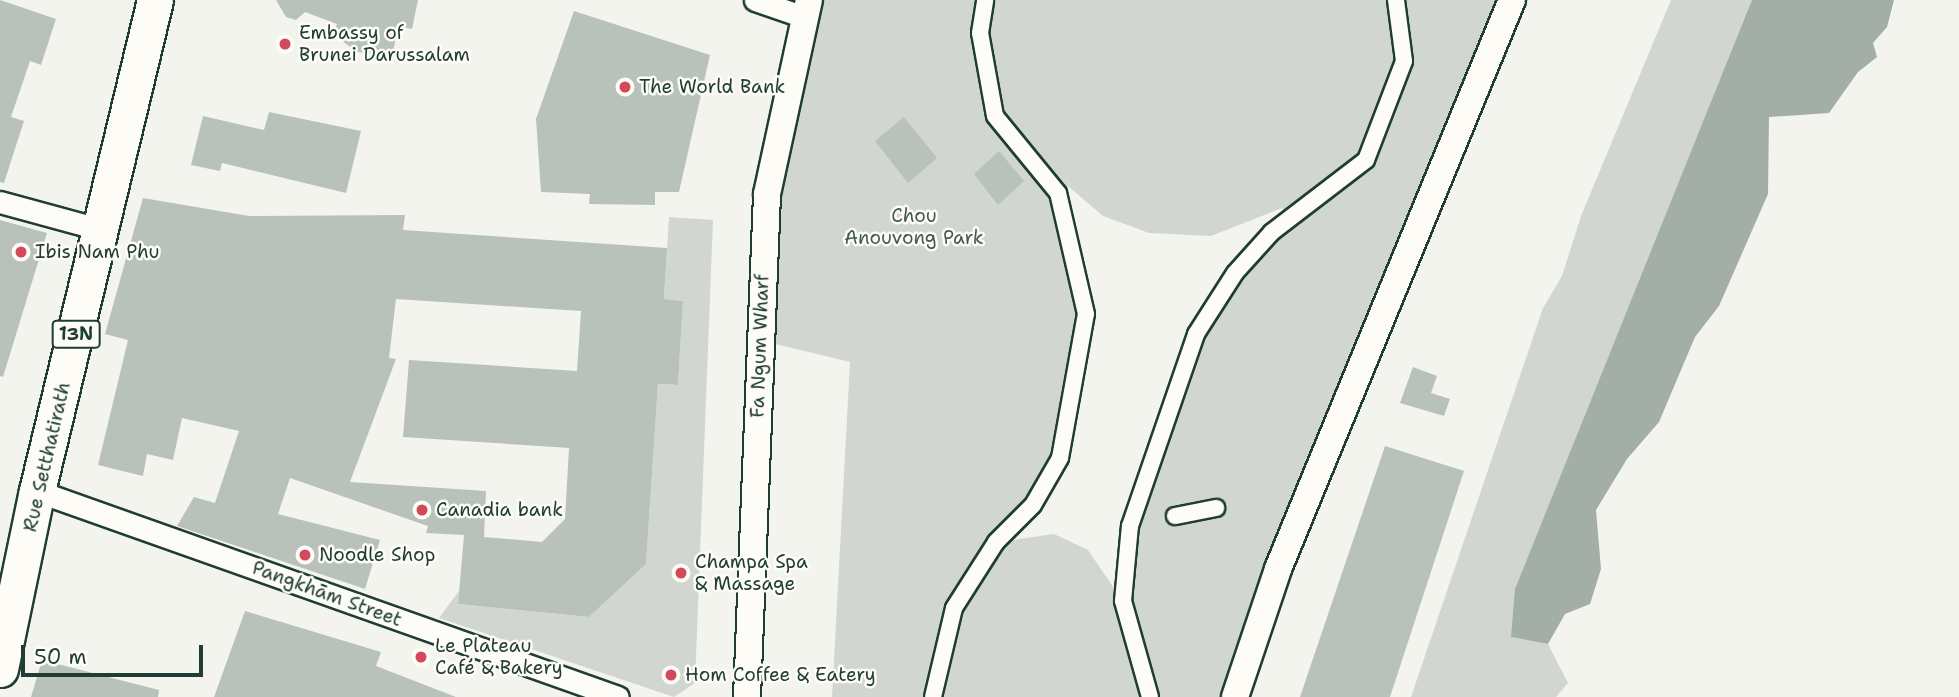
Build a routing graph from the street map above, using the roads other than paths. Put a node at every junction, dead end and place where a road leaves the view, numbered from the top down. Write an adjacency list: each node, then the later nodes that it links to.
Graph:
1 (155, 0): 8 (highway, Rue Setthatirath / 13N)
2 (755, 0): 6 (street)
3 (985, 0): 16 (street)
4 (1396, 0): 17 (street)
5 (1512, 0): 18 (street)
6 (806, 9): 15 (street, Fa Ngum Wharf)
7 (0, 202): 8 (street)
8 (99, 229): 9 (highway, Rue Setthatirath / 13N)
9 (37, 491): 12 (highway, Rue Setthatirath / 13N); 14 (street, Pangkhām Street)
10 (1216, 508): 11 (street)
11 (1175, 516)
12 (9, 586): 13 (highway, Rue Setthatirath / 13N)
13 (0, 669)
14 (618, 697)
15 (747, 697)
16 (933, 697)
17 (1150, 697)
18 (1235, 697)

